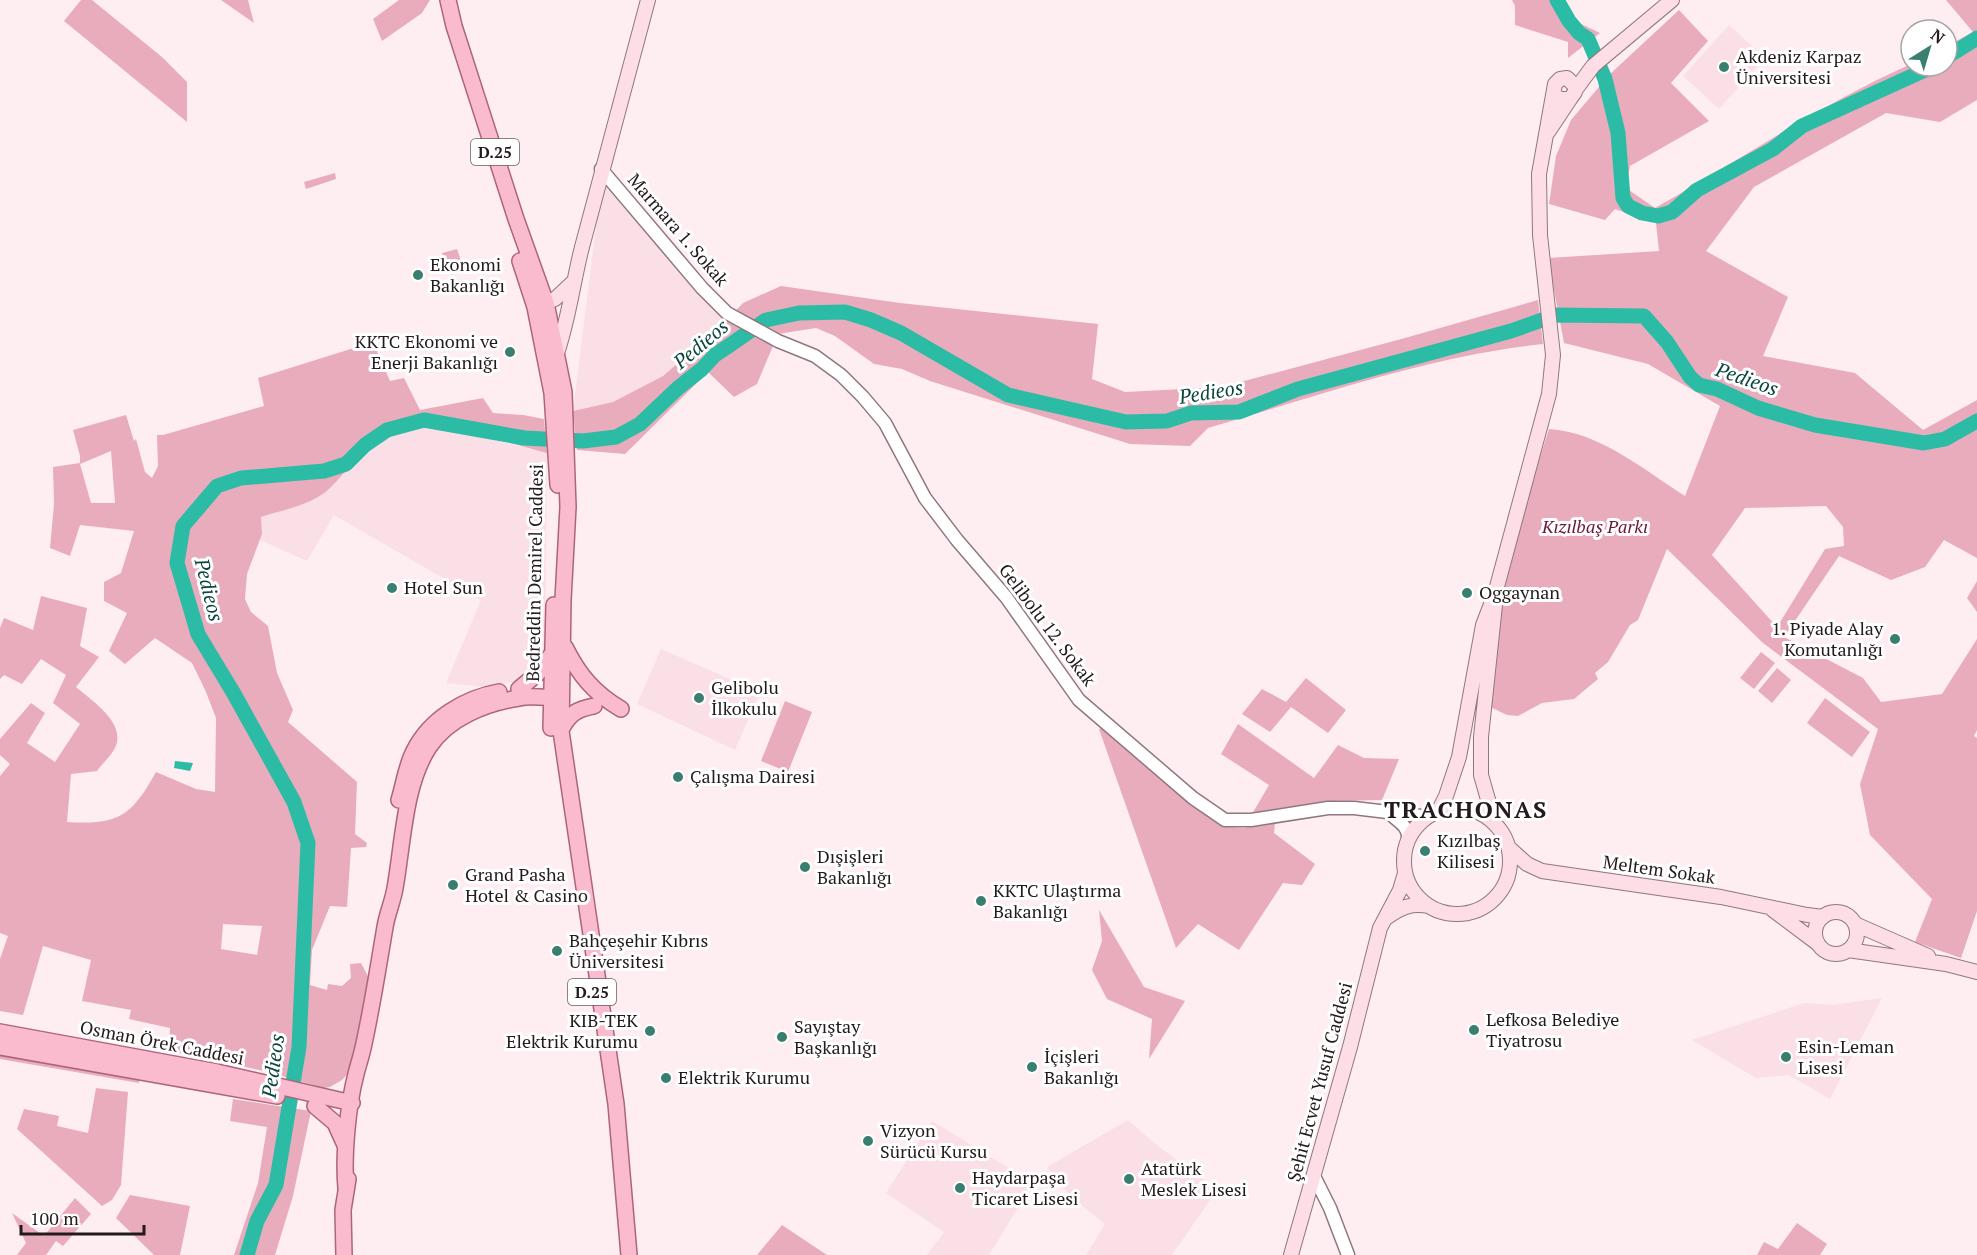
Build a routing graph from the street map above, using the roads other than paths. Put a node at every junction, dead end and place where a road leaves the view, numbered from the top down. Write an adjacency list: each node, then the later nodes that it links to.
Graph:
1 (440, 0): 12 (main road, D.25)
2 (448, 0): 12 (main road, D.25)
3 (648, 0): 10 (main road)
4 (1672, 0): 5 (main road)
5 (1593, 66): 6 (main road); 8 (main road)
6 (1563, 78): 7 (main road); 8 (main road)
7 (1554, 94): 8 (main road); 9 (main road)
8 (1573, 94): 9 (main road)
9 (1547, 134): 16 (main road)
10 (601, 168): 11 (main road); 13 (street, Marmara 1. Sokak)
11 (572, 283): 12 (main road); 14 (main road)
12 (540, 305): 14 (main road, Bedreddin Demirel Caddesi / D.25); 15 (main road, Bedreddin Demirel Caddesi / D.25)
13 (778, 341): 23 (street, Gelibolu 12. Sokak)
14 (557, 353): 15 (main road, Bedreddin Demirel Caddesi / D.25)
15 (558, 393): 17 (main road, Bedreddin Demirel Caddesi / D.25)
16 (1495, 594): 24 (main road); 25 (main road)
17 (558, 649): 18 (main road); 19 (main road, Bedreddin Demirel Caddesi / D.25); 21 (main road)
18 (520, 693): 19 (main road); 22 (main road); 42 (main road)
19 (557, 693): 22 (main road, D.25)
20 (594, 706): 22 (main road)
21 (621, 709)
22 (556, 731): 52 (main road, D.25); 53 (main road, D.25)
23 (1388, 812): 24 (street, Gelibolu 12. Sokak); 26 (street)
24 (1434, 813): 25 (main road); 26 (main road)
25 (1495, 824): 27 (main road)
26 (1408, 840): 29 (main road)
27 (1508, 847): 28 (main road, Meltem Sokak); 30 (main road)
28 (1542, 871): 30 (main road, Meltem Sokak); 32 (main road, Meltem Sokak)
29 (1405, 873): 31 (main road); 34 (main road, Şehit Ecvet Yusuf Caddesi)
30 (1505, 884): 31 (main road)
31 (1430, 906): 34 (main road)
32 (1769, 908): 33 (main road, Meltem Sokak); 36 (main road, Meltem Sokak)
33 (1822, 917): 35 (main road); 36 (main road)
34 (1385, 919): 47 (main road, Şehit Ecvet Yusuf Caddesi)
35 (1855, 924): 37 (main road); 38 (main road)
36 (1817, 943): 37 (main road)
37 (1848, 950): 38 (main road)
38 (1946, 964): 39 (main road)
39 (1977, 972)
40 (0, 1032): 43 (main road, Osman Örek Caddesi)
41 (0, 1047): 43 (main road, Osman Örek Caddesi)
42 (362, 1056): 44 (main road); 45 (main road)
43 (274, 1090): 44 (main road, Osman Örek Caddesi)
44 (311, 1099): 45 (main road, Osman Örek Caddesi); 46 (main road)
45 (353, 1108): 46 (main road); 48 (main road)
46 (346, 1154): 48 (main road)
47 (1314, 1176): 49 (main road, Şehit Ecvet Yusuf Caddesi); 50 (street)
48 (346, 1188): 51 (main road)
49 (1308, 1197): 50 (street); 54 (main road, Şehit Ecvet Yusuf Caddesi)
50 (1330, 1208): 55 (street)
51 (344, 1255)
52 (619, 1255)
53 (629, 1255)
54 (1291, 1255)
55 (1348, 1255)

